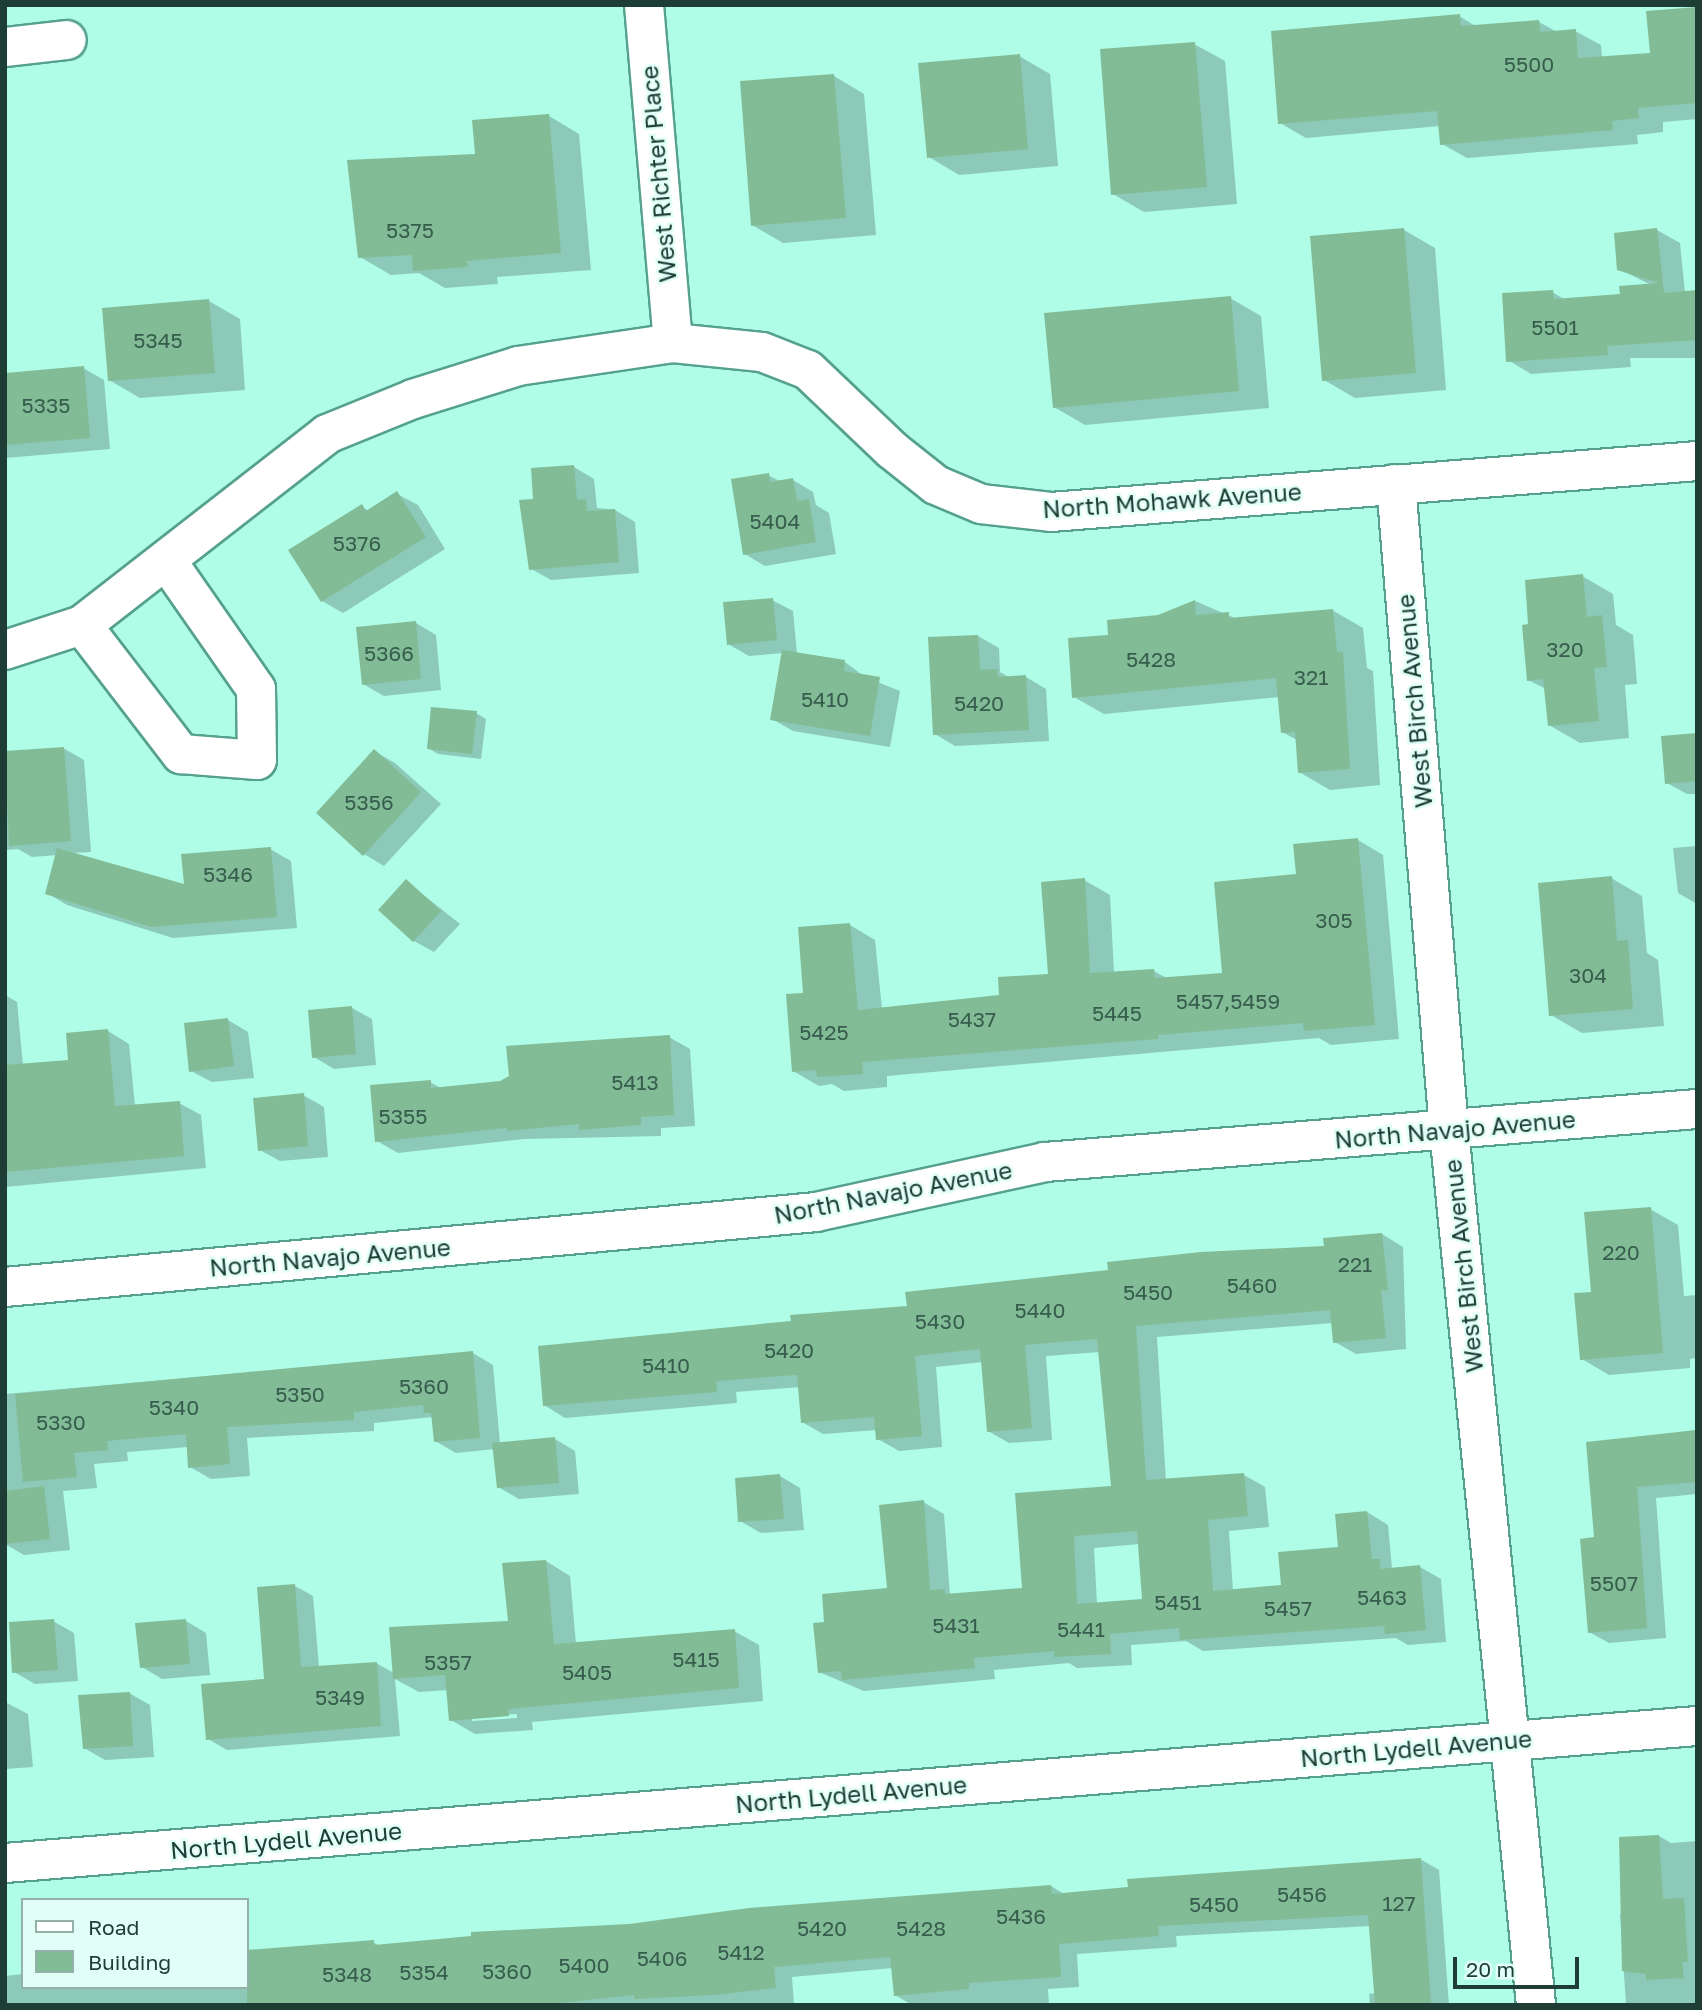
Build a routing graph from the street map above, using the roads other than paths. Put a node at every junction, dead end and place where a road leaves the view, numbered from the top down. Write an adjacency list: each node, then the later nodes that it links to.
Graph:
1 (644, 5): 4 (street, West Richter Place)
2 (67, 40): 3 (street)
3 (5, 47)
4 (673, 343): 6 (street, North Mohawk Avenue); 7 (street, North Mohawk Avenue)
5 (1697, 461): 6 (street, North Mohawk Avenue)
6 (1396, 484): 11 (street, West Birch Avenue)
7 (166, 560): 8 (street, North Mohawk Avenue); 8 (street)
8 (82, 625): 9 (street, North Mohawk Avenue)
9 (5, 650)
10 (1697, 1109): 11 (street, North Navajo Avenue)
11 (1449, 1130): 12 (street, North Navajo Avenue); 14 (street, West Birch Avenue)
12 (5, 1287)
13 (1697, 1726): 14 (street, North Lydell Avenue)
14 (1511, 1740): 15 (street, North Lydell Avenue); 16 (street, West Birch Avenue)
15 (5, 1863)
16 (1536, 2005)

